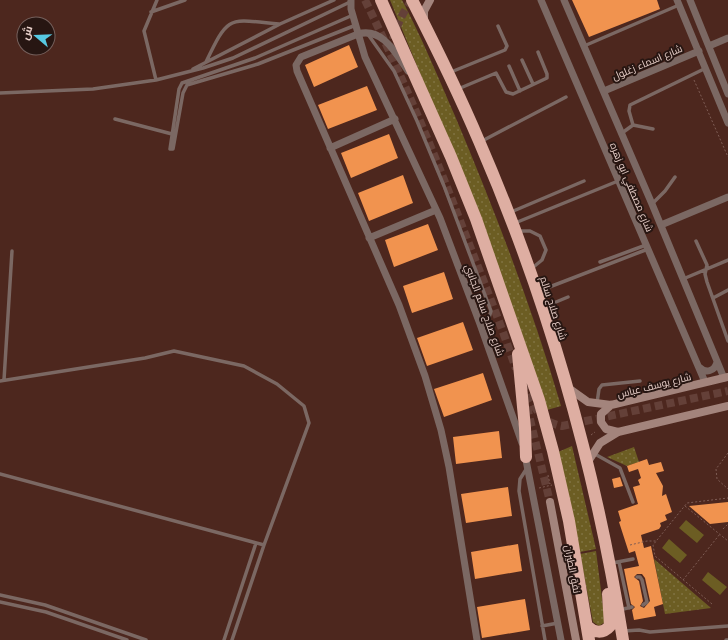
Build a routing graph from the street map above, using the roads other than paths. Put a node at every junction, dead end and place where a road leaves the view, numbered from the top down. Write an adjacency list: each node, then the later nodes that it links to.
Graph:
1 (157, 0): 13 (lane)
2 (185, 0): 13 (lane)
3 (334, 0): 17 (lane)
4 (381, 0): 15 (highway)
5 (388, 0): 15 (highway)
6 (412, 0): 16 (highway, شارع صلاح سالم)
7 (430, 0): 16 (main road)
8 (541, 0): 53 (street, شارع مصطفي ابو زهره)
9 (564, 0): 23 (street, شارع مصطفي ابو زهره)
10 (690, 0): 24 (street)
11 (351, 1): 14 (street, شارع صلاح سالم الجانبي); 31 (lane)
12 (678, 2): 23 (lane); 25 (street)
13 (151, 12): 33 (lane)
14 (354, 15): 18 (street, شارع صلاح سالم الجانبي); 48 (lane)
15 (390, 19): 34 (highway)
16 (424, 23): 32 (highway, شارع صلاح سالم)
17 (280, 24): 28 (lane); 28 (lane)
18 (357, 24): 21 (street, شارع صلاح سالم الجانبي); 48 (lane)
19 (498, 26): 32 (lane)
20 (367, 32): 21 (street); 34 (street); 73 (lane)
21 (358, 34): 43 (street, شارع صلاح سالم الجانبي); 50 (street)
22 (728, 38): 24 (street)
23 (584, 46): 38 (street, شارع مصطفي ابو زهره)
24 (709, 46): 40 (street)
25 (699, 51): 30 (street); 38 (street, شارع اسماء زغلول)
26 (538, 52): 35 (lane)
27 (522, 60): 35 (lane)
28 (206, 62): 31 (lane)
29 (509, 66): 37 (lane)
30 (706, 68): 44 (street); 45 (lane)
31 (191, 71): 33 (lane)
32 (448, 73): 36 (highway, شارع صلاح سالم)
33 (156, 80): 39 (lane)
34 (417, 82): 74 (highway)
35 (533, 84): 37 (lane)
36 (456, 90): 37 (lane); 49 (highway, شارع صلاح سالم)
37 (520, 91)
38 (604, 91): 47 (street, شارع مصطفي ابو زهره)
39 (0, 93)
40 (728, 94)
41 (566, 97): 49 (lane)
42 (115, 118): 48 (lane)
43 (395, 119): 50 (street); 56 (street, شارع صلاح سالم الجانبي)
44 (728, 124)
45 (633, 126): 46 (lane); 47 (lane)
46 (654, 129)
47 (622, 133): 55 (street, شارع مصطفي ابو زهره)
48 (172, 134)
49 (480, 142): 57 (highway, شارع صلاح سالم)
50 (330, 148): 59 (street)
51 (675, 177): 55 (lane)
52 (584, 181): 57 (lane)
53 (618, 181): 57 (lane); 61 (street, شارع مصطفي ابو زهره)
54 (728, 196): 58 (street)
55 (652, 204): 58 (street, شارع مصطفي ابو زهره)
56 (436, 210): 59 (street); 73 (street, شارع صلاح سالم الجانبي)
57 (512, 223): 66 (highway, شارع صلاح سالم); 66 (lane)
58 (661, 225): 67 (street, شارع مصطفي ابو زهره)
59 (369, 238): 111 (street)
60 (696, 241): 65 (lane)
61 (647, 247): 64 (lane); 69 (lane); 77 (street, شارع مصطفي ابو زهره)
62 (12, 251): 79 (lane)
63 (728, 260): 65 (lane)
64 (600, 262)
65 (707, 268): 67 (lane); 71 (lane)
66 (529, 271): 69 (highway, شارع صلاح سالم)
67 (683, 278): 76 (street, شارع مصطفي ابو زهره)
68 (728, 290): 71 (lane)
69 (536, 292): 72 (highway, شارع صلاح سالم)
70 (568, 297): 72 (lane)
71 (712, 298): 75 (lane)
72 (541, 308): 82 (highway, شارع صلاح سالم)
73 (480, 324): 88 (street, شارع صلاح سالم الجانبي)
74 (516, 331): 88 (highway); 104 (highway)
75 (728, 341)
76 (717, 362): 77 (street); 78 (street, شارع مصطفي ابو زهره)
77 (699, 367): 81 (street, شارع مصطفي ابو زهره)
78 (726, 377): 81 (main road, شارع يوسف عباس)
79 (2, 381): 94 (lane)
80 (640, 381): 83 (lane)
81 (705, 382): 84 (main road, شارع يوسف عباس)
82 (565, 385): 83 (main road, شارع يوسف عباس); 89 (highway, شارع صلاح سالم)
83 (597, 404): 84 (main road, شارع يوسف عباس)
84 (611, 405): 86 (main road)
85 (728, 406): 86 (main road)
86 (618, 432): 87 (main road)
87 (592, 453): 89 (main road); 92 (lane)
88 (527, 461): 102 (street, شارع صلاح سالم الجانبي); 103 (lane)
89 (586, 464): 96 (highway, شارع صلاح سالم)
90 (0, 474): 93 (lane)
91 (550, 502): 114 (main road, نفق الطيران)
92 (633, 502)
93 (256, 543): 94 (lane); 109 (lane)
94 (264, 545): 110 (lane)
95 (633, 559): 96 (lane)
96 (613, 566): 101 (highway, شارع صلاح سالم); 101 (lane); 104 (highway)
97 (637, 578): 100 (lane)
98 (0, 595): 108 (lane)
99 (0, 602): 107 (lane)
100 (643, 605)
101 (626, 608): 106 (highway, شارع صلاح سالم)
102 (558, 623): 103 (lane); 113 (street, شارع صلاح سالم الجانبي)
103 (542, 626): 112 (lane)
104 (587, 626): 115 (highway)
105 (728, 626): 106 (lane)
106 (622, 636)
107 (126, 640)
108 (146, 640)
109 (224, 640)
110 (232, 640)
111 (477, 640)
112 (545, 640)
113 (561, 640)
114 (576, 640)
115 (589, 640)

